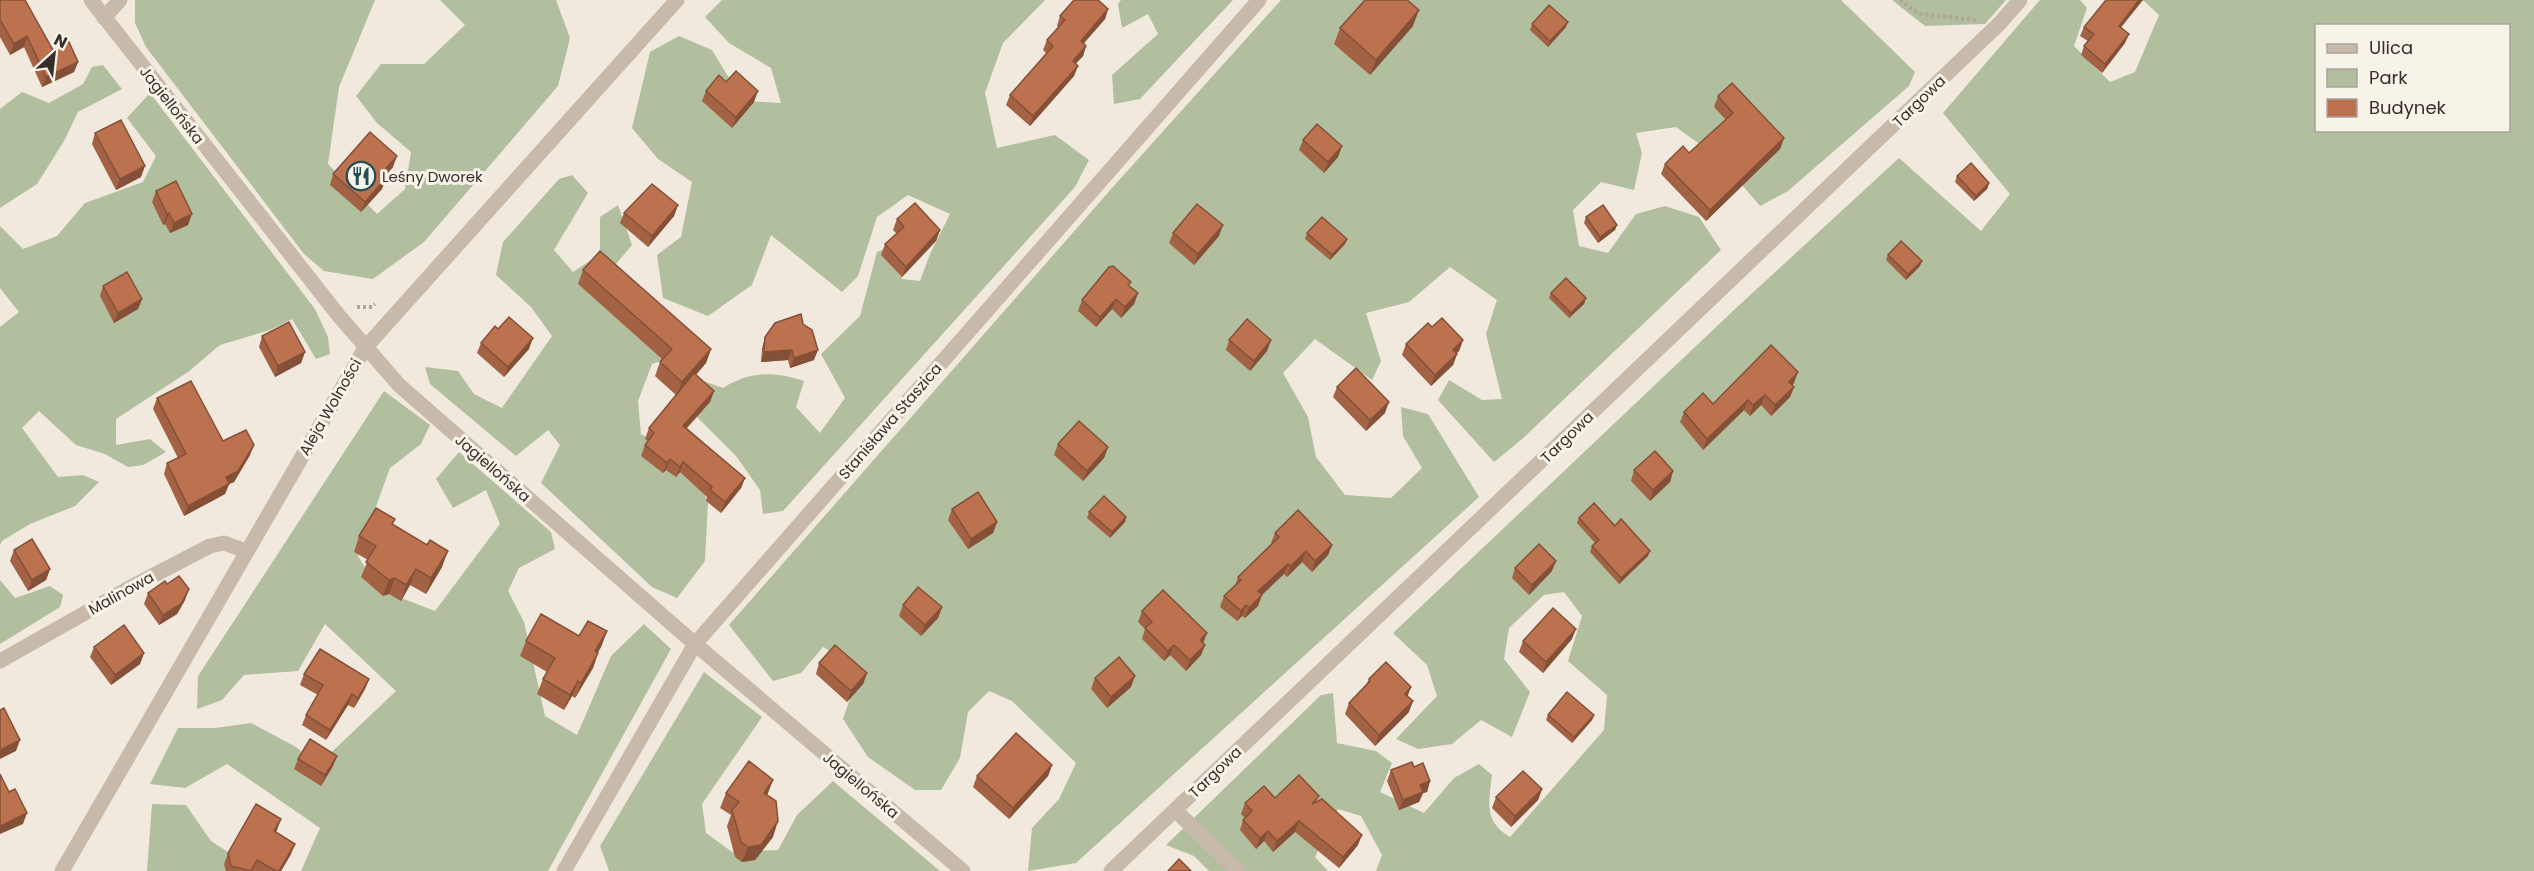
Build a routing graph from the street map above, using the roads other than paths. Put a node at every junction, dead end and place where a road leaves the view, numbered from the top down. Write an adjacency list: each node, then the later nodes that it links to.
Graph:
1 (91, 0): 6 (street, Jagiellońska)
2 (120, 0): 6 (street)
3 (676, 0): 7 (street, Aleja Wolności)
4 (1259, 0): 9 (street, Stanisława Staszica)
5 (2020, 0): 11 (street, Targowa)
6 (104, 18): 7 (street, Jagiellońska)
7 (365, 348): 8 (street, Aleja Wolności); 9 (street, Jagiellońska)
8 (246, 551): 10 (street, Malinowa); 12 (street, Aleja Wolności)
9 (695, 644): 13 (street, Stanisława Staszica); 14 (street, Jagiellońska)
10 (0, 661)
11 (1175, 810): 15 (street, Targowa); 16 (street)
12 (62, 871)
13 (564, 871)
14 (963, 871)
15 (1111, 871)
16 (1238, 871)

